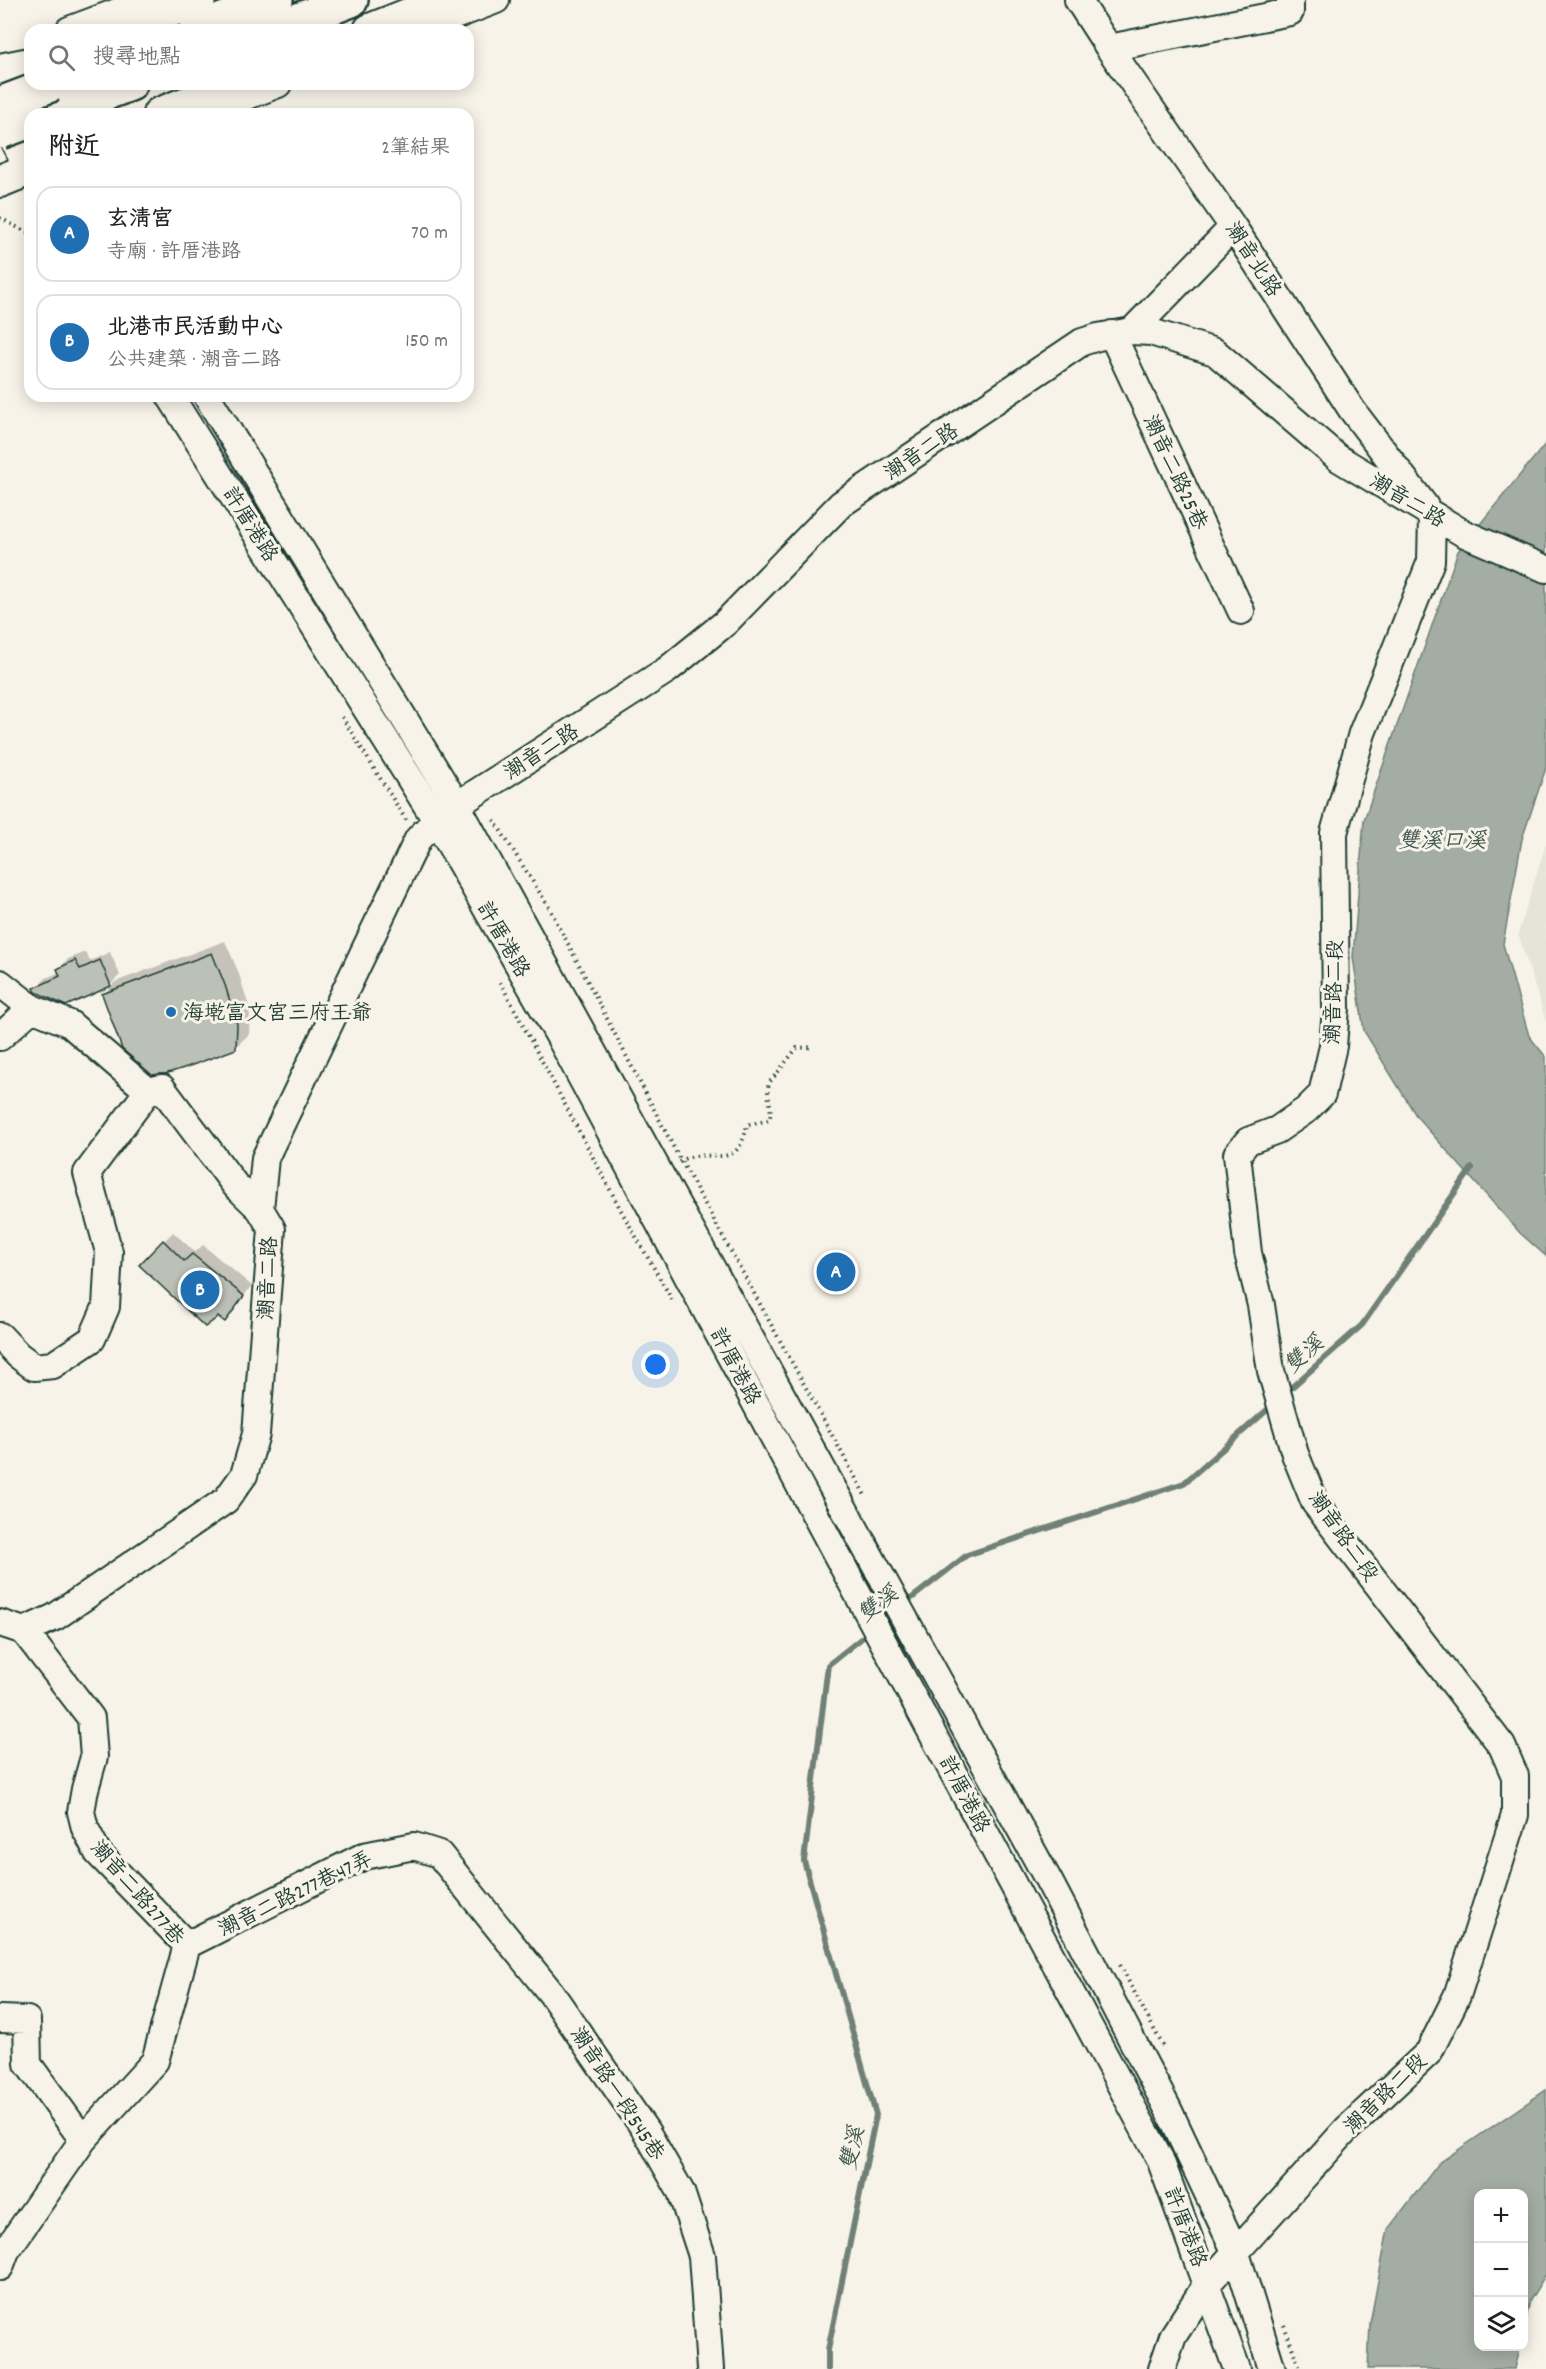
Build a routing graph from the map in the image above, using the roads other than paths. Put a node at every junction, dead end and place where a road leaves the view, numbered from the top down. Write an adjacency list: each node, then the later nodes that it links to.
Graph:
1 (149, 0): 9 (street)
2 (276, 0): 8 (highway)
3 (351, 0): 11 (highway)
4 (445, 0): 12 (main road)
5 (496, 0): 13 (street)
6 (1078, 0): 14 (street, 潮音北路)
7 (1290, 0): 14 (street)
8 (202, 18): 10 (main road)
9 (85, 24)
10 (161, 24)
11 (288, 24)
12 (385, 24)
13 (434, 24)
14 (1109, 48): 33 (street, 潮音北路)
15 (24, 65): 16 (main road)
16 (0, 70)
17 (37, 90): 22 (highway, bridge)
18 (44, 90): 23 (street)
19 (114, 90): 24 (highway)
20 (219, 90): 25 (main road)
21 (262, 90): 26 (street)
22 (0, 104)
23 (48, 108)
24 (66, 108)
25 (174, 108)
26 (216, 108)
27 (0, 116): 30 (street)
28 (24, 123): 29 (highway, bridge)
29 (0, 132)
30 (24, 159)
31 (24, 172): 32 (main road)
32 (0, 180)
33 (1233, 227): 34 (street); 37 (street, 潮音北路)
34 (1122, 332): 37 (street, 潮音二路); 39 (street, 潮音二路25巷); 40 (street, 潮音二路)
35 (175, 402): 41 (street, 許厝港路)
36 (211, 402): 40 (street, 許厝港路)
37 (1432, 516): 38 (street, 潮音二路); 54 (street, 潮音路二段)
38 (1546, 569)
39 (1241, 610)
40 (457, 805): 41 (street, 潮音二路); 54 (street, 許厝港路)
41 (436, 820): 46 (street, 潮音二路); 54 (street, 許厝港路)
42 (0, 983): 43 (street)
43 (32, 1008): 44 (street); 45 (street)
44 (0, 1036)
45 (148, 1091): 46 (street); 47 (street)
46 (260, 1209): 48 (street, 潮音二路)
47 (0, 1336)
48 (12, 1627): 50 (street, 潮音二路277巷)
49 (439, 1854): 50 (street, 潮音二路277巷47弄); 55 (street, 潮音路一段545巷)
50 (187, 1945): 52 (street, 潮音二路277巷)
51 (0, 2019): 52 (street)
52 (83, 2140): 53 (street, 潮音二路277巷)
53 (0, 2267)
54 (1222, 2268): 56 (street, 潮音路二段); 57 (street, 許厝港路); 58 (street, 許厝港路)
55 (710, 2369)
56 (1162, 2369)
57 (1237, 2369)
58 (1272, 2369)

